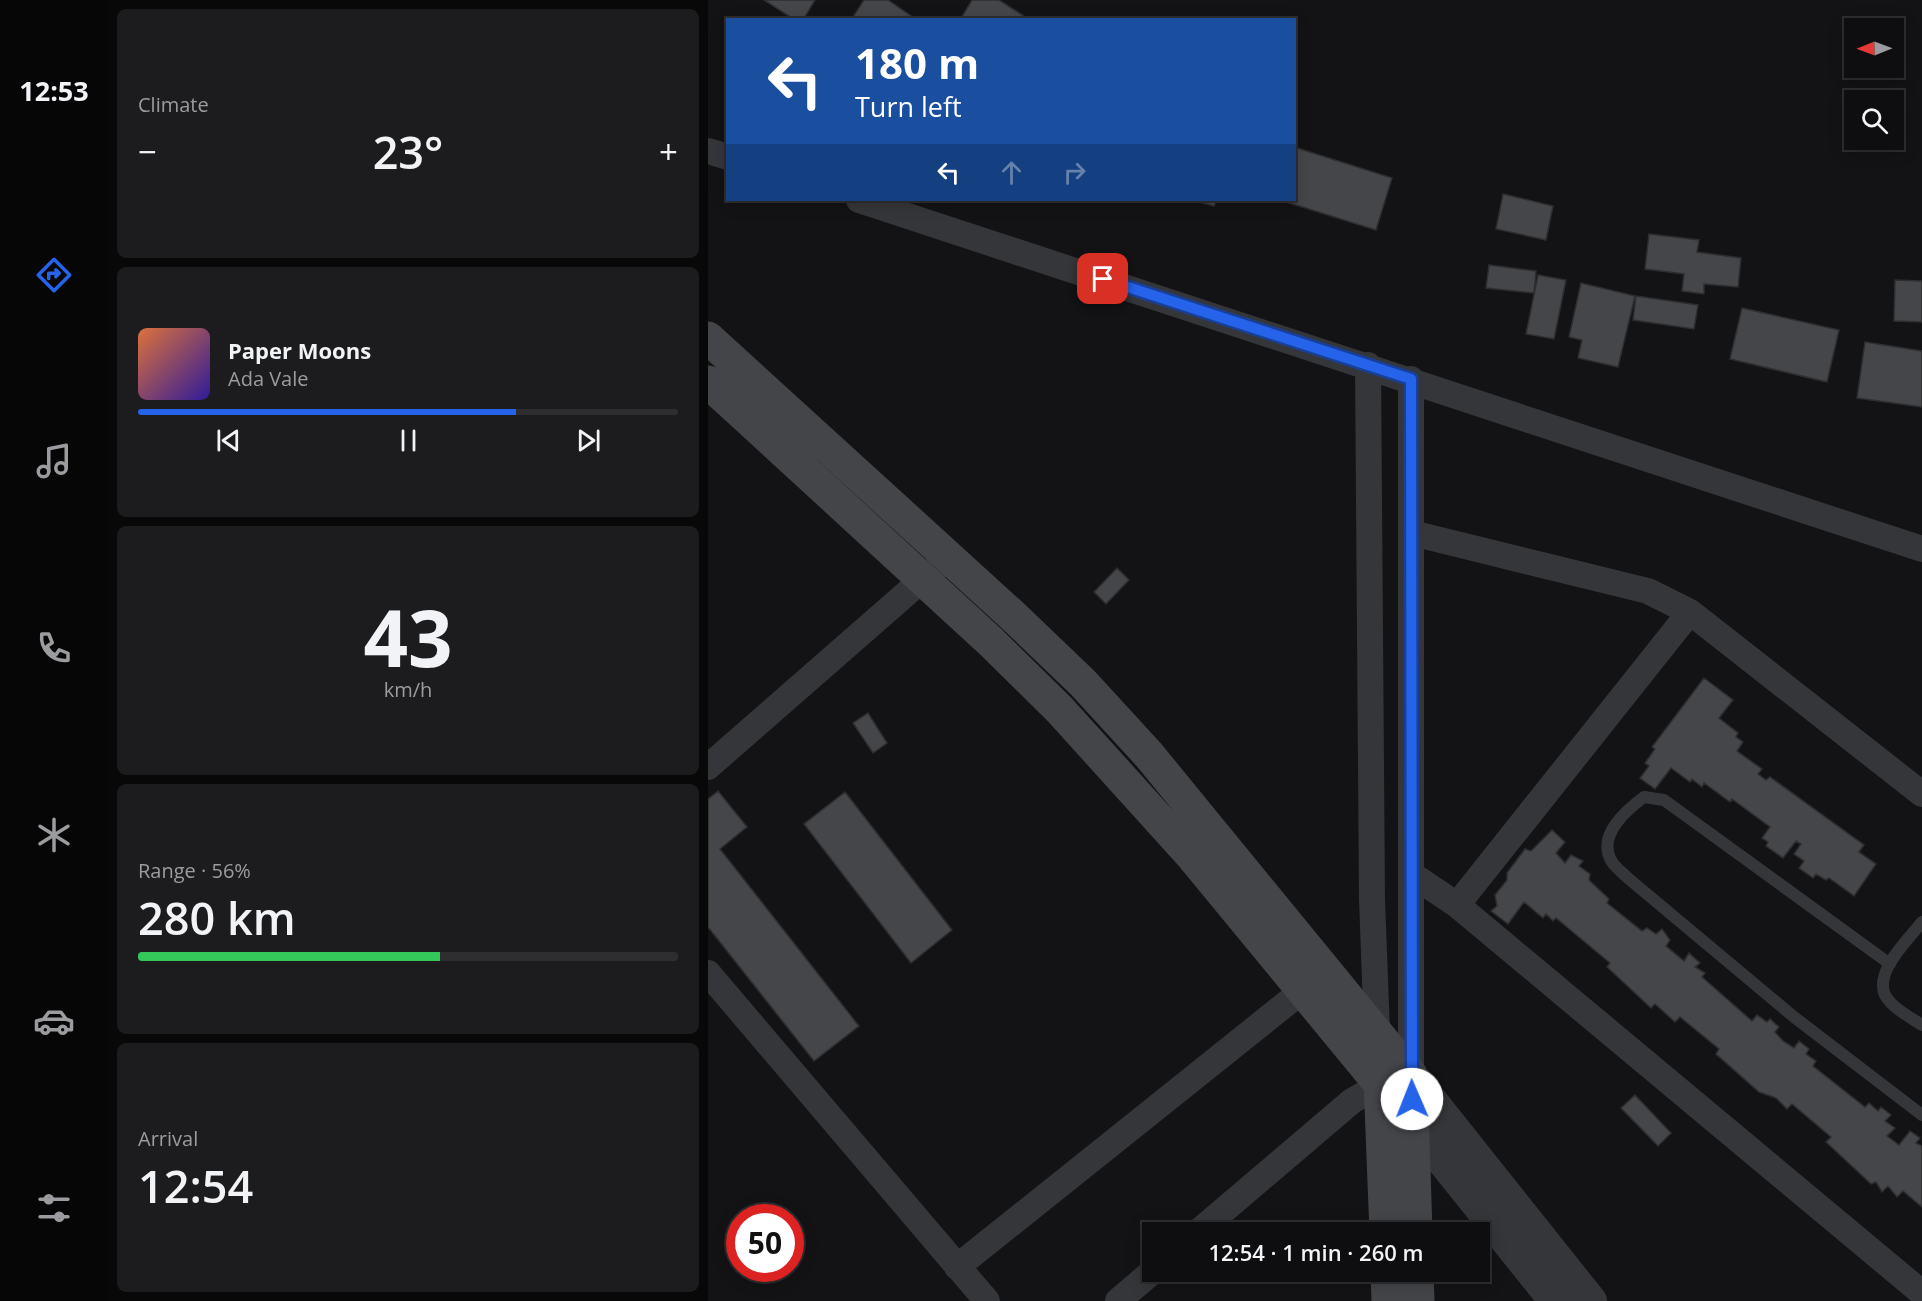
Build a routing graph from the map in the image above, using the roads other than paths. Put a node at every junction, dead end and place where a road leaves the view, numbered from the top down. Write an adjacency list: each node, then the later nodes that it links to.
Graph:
1 (708, 150): 2 (street)
2 (726, 156)
3 (862, 201): 5 (street)
4 (708, 338): 10 (main road)
5 (1368, 365): 6 (street); 22 (street)
6 (1411, 379): 8 (street); 9 (street)
7 (708, 382): 11 (main road)
8 (1412, 533): 12 (street); 15 (street)
9 (1922, 549)
10 (946, 558): 11 (street); 20 (main road)
11 (922, 581): 13 (street); 20 (main road)
12 (1690, 612): 14 (street); 16 (street)
13 (708, 767)
14 (1922, 794)
15 (1411, 874): 16 (street); 23 (street)
16 (1457, 905): 34 (street)
17 (1922, 922): 18 (lane)
18 (1890, 964): 21 (lane); 25 (lane)
19 (708, 973): 30 (street)
20 (1314, 981): 22 (main road); 24 (main road); 30 (street)
21 (1922, 1025)
22 (1377, 1033): 23 (main road); 24 (main road)
23 (1411, 1075): 26 (main road); 40 (street)
24 (1380, 1085): 26 (main road); 27 (street); 28 (main road)
25 (1922, 1114)
26 (1412, 1123): 29 (main road); 39 (street)
27 (1210, 1222)
28 (1386, 1222)
29 (1416, 1222)
30 (957, 1267): 35 (street)
31 (1142, 1281): 36 (street)
32 (1387, 1282): 37 (main road)
33 (1417, 1282): 38 (main road)
34 (1922, 1293)
35 (987, 1301)
36 (1118, 1301)
37 (1388, 1301)
38 (1418, 1301)
39 (1555, 1301)
40 (1591, 1301)

